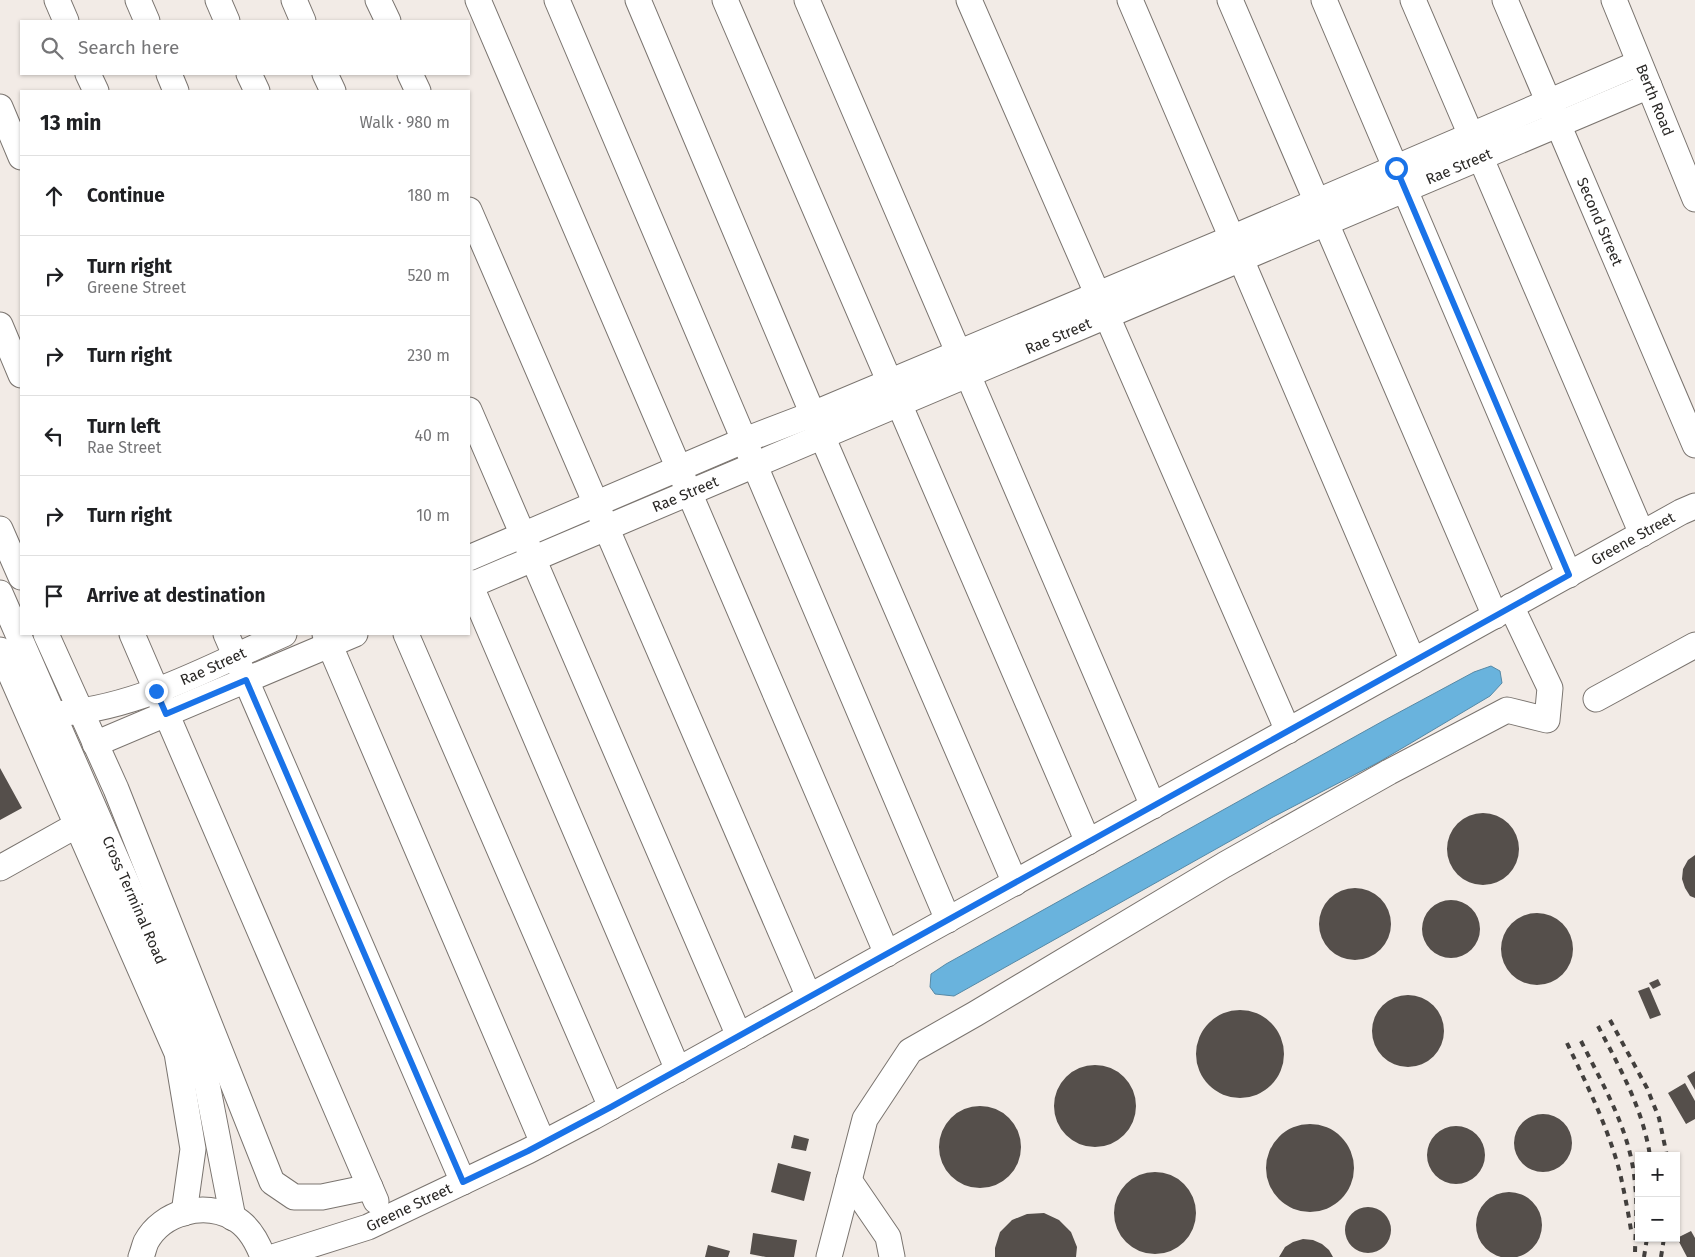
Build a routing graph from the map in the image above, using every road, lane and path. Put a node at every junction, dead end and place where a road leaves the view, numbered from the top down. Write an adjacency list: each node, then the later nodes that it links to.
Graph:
1 (57, 0): 18 (street)
2 (138, 0): 19 (street)
3 (218, 0): 20 (street)
4 (294, 0): 21 (street)
5 (378, 0): 22 (street)
6 (478, 0): 54 (street)
7 (557, 0): 51 (street)
8 (638, 0): 50 (street)
9 (725, 0): 48 (street)
10 (807, 0): 46 (street)
11 (969, 0): 44 (street)
12 (1130, 0): 43 (street)
13 (1230, 0): 42 (street)
14 (1324, 0): 39 (street)
15 (1413, 0): 37 (street)
16 (1506, 0): 36 (street, Second Street)
17 (1614, 0): 23 (street, Berth Road)
18 (66, 20)
19 (146, 20)
20 (227, 20)
21 (303, 20)
22 (388, 20)
23 (1639, 63): 29 (street, Berth Road); 36 (street, Rae Street)
24 (88, 75): 30 (street)
25 (169, 75): 31 (street)
26 (250, 75): 32 (street)
27 (325, 75): 33 (street)
28 (410, 75): 34 (street)
29 (1649, 86): 36 (street, Rae Street); 40 (street, Berth Road)
30 (96, 90)
31 (176, 90)
32 (257, 90)
33 (333, 90)
34 (418, 90)
35 (0, 107): 38 (street)
36 (1554, 113): 37 (street, Rae Street); 52 (street, Second Street)
37 (1476, 146): 39 (street, Rae Street); 60 (street)
38 (20, 155)
39 (1400, 178): 42 (street, Rae Street); 65 (street)
40 (1695, 199)
41 (470, 212): 56 (street)
42 (1321, 212): 43 (street, Rae Street); 69 (street)
43 (1236, 248): 44 (street, Rae Street); 79 (street)
44 (1102, 305): 46 (street, Rae Street); 88 (street)
45 (0, 325): 47 (street)
46 (963, 363): 48 (street, Rae Street); 90 (street)
47 (20, 373)
48 (893, 393): 50 (street, Rae Street); 92 (street)
49 (470, 412): 61 (street)
50 (817, 425): 51 (street, Rae Street); 53 (street, Rae Street); 94 (street)
51 (745, 440): 53 (street); 54 (street, Rae Street)
52 (1695, 444)
53 (755, 464): 55 (street, Rae Street); 95 (street)
54 (679, 470): 55 (street); 56 (street, Rae Street)
55 (689, 492): 58 (street, Rae Street); 96 (street)
56 (596, 505): 58 (street); 61 (street, Rae Street)
57 (1695, 506): 60 (street, Greene Street)
58 (605, 528): 63 (street, Rae Street); 97 (street)
59 (0, 529): 64 (street)
60 (1642, 534): 65 (street, Greene Street)
61 (522, 535): 62 (street, Rae Street); 63 (street)
62 (470, 558)
63 (532, 558): 66 (street, Rae Street); 98 (street)
64 (20, 575)
65 (1569, 575): 69 (street, Greene Street)
66 (470, 584)
67 (470, 586): 99 (street)
68 (0, 593): 85 (street, Cross Terminal Road)
69 (1503, 611): 79 (street, Greene Street); 102 (street)
70 (46, 635): 84 (street)
71 (132, 635): 82 (street)
72 (279, 635): 76 (street, Rae Street)
73 (349, 635): 75 (street, Rae Street)
74 (406, 635): 100 (street)
75 (327, 639): 81 (street, Rae Street); 101 (street)
76 (231, 645): 81 (street); 82 (street, Rae Street)
77 (1695, 645): 83 (street)
78 (0, 650): 87 (street, Cross Terminal Road)
79 (1413, 661): 88 (street, Greene Street)
80 (0, 666): 87 (street)
81 (246, 680): 86 (street, Rae Street); 103 (street)
82 (156, 691): 84 (street, Rae Street); 86 (street)
83 (1596, 699)
84 (81, 712): 85 (street, Rae Street); 89 (street)
85 (54, 714): 106 (street, Cross Terminal Road)
86 (166, 714): 89 (street, Rae Street); 104 (street)
87 (30, 717): 91 (street, Cross Terminal Road)
88 (1288, 731): 90 (street, Greene Street)
89 (95, 744): 104 (street)
90 (1153, 806): 92 (street, Greene Street)
91 (77, 825): 93 (street); 105 (street, Cross Terminal Road)
92 (1088, 842): 94 (street, Greene Street)
93 (0, 868)
94 (1015, 883): 95 (street, Greene Street)
95 (948, 920): 96 (street, Greene Street)
96 (887, 954): 97 (street, Greene Street)
97 (809, 997): 98 (street, Greene Street)
98 (738, 1036): 99 (street, Greene Street)
99 (678, 1070): 100 (street, Greene Street)
100 (611, 1107): 101 (street, Greene Street)
101 (543, 1143): 103 (street, Greene Street)
102 (849, 1180): 111 (street); 112 (street)
103 (463, 1182): 107 (street, Greene Street)
104 (370, 1186): 107 (street)
105 (184, 1213): 106 (street); 108 (street)
106 (233, 1218): 109 (street)
107 (384, 1219): 110 (street, Greene Street)
108 (140, 1255)
109 (263, 1257)
110 (273, 1257)
111 (829, 1257)
112 (892, 1257)

